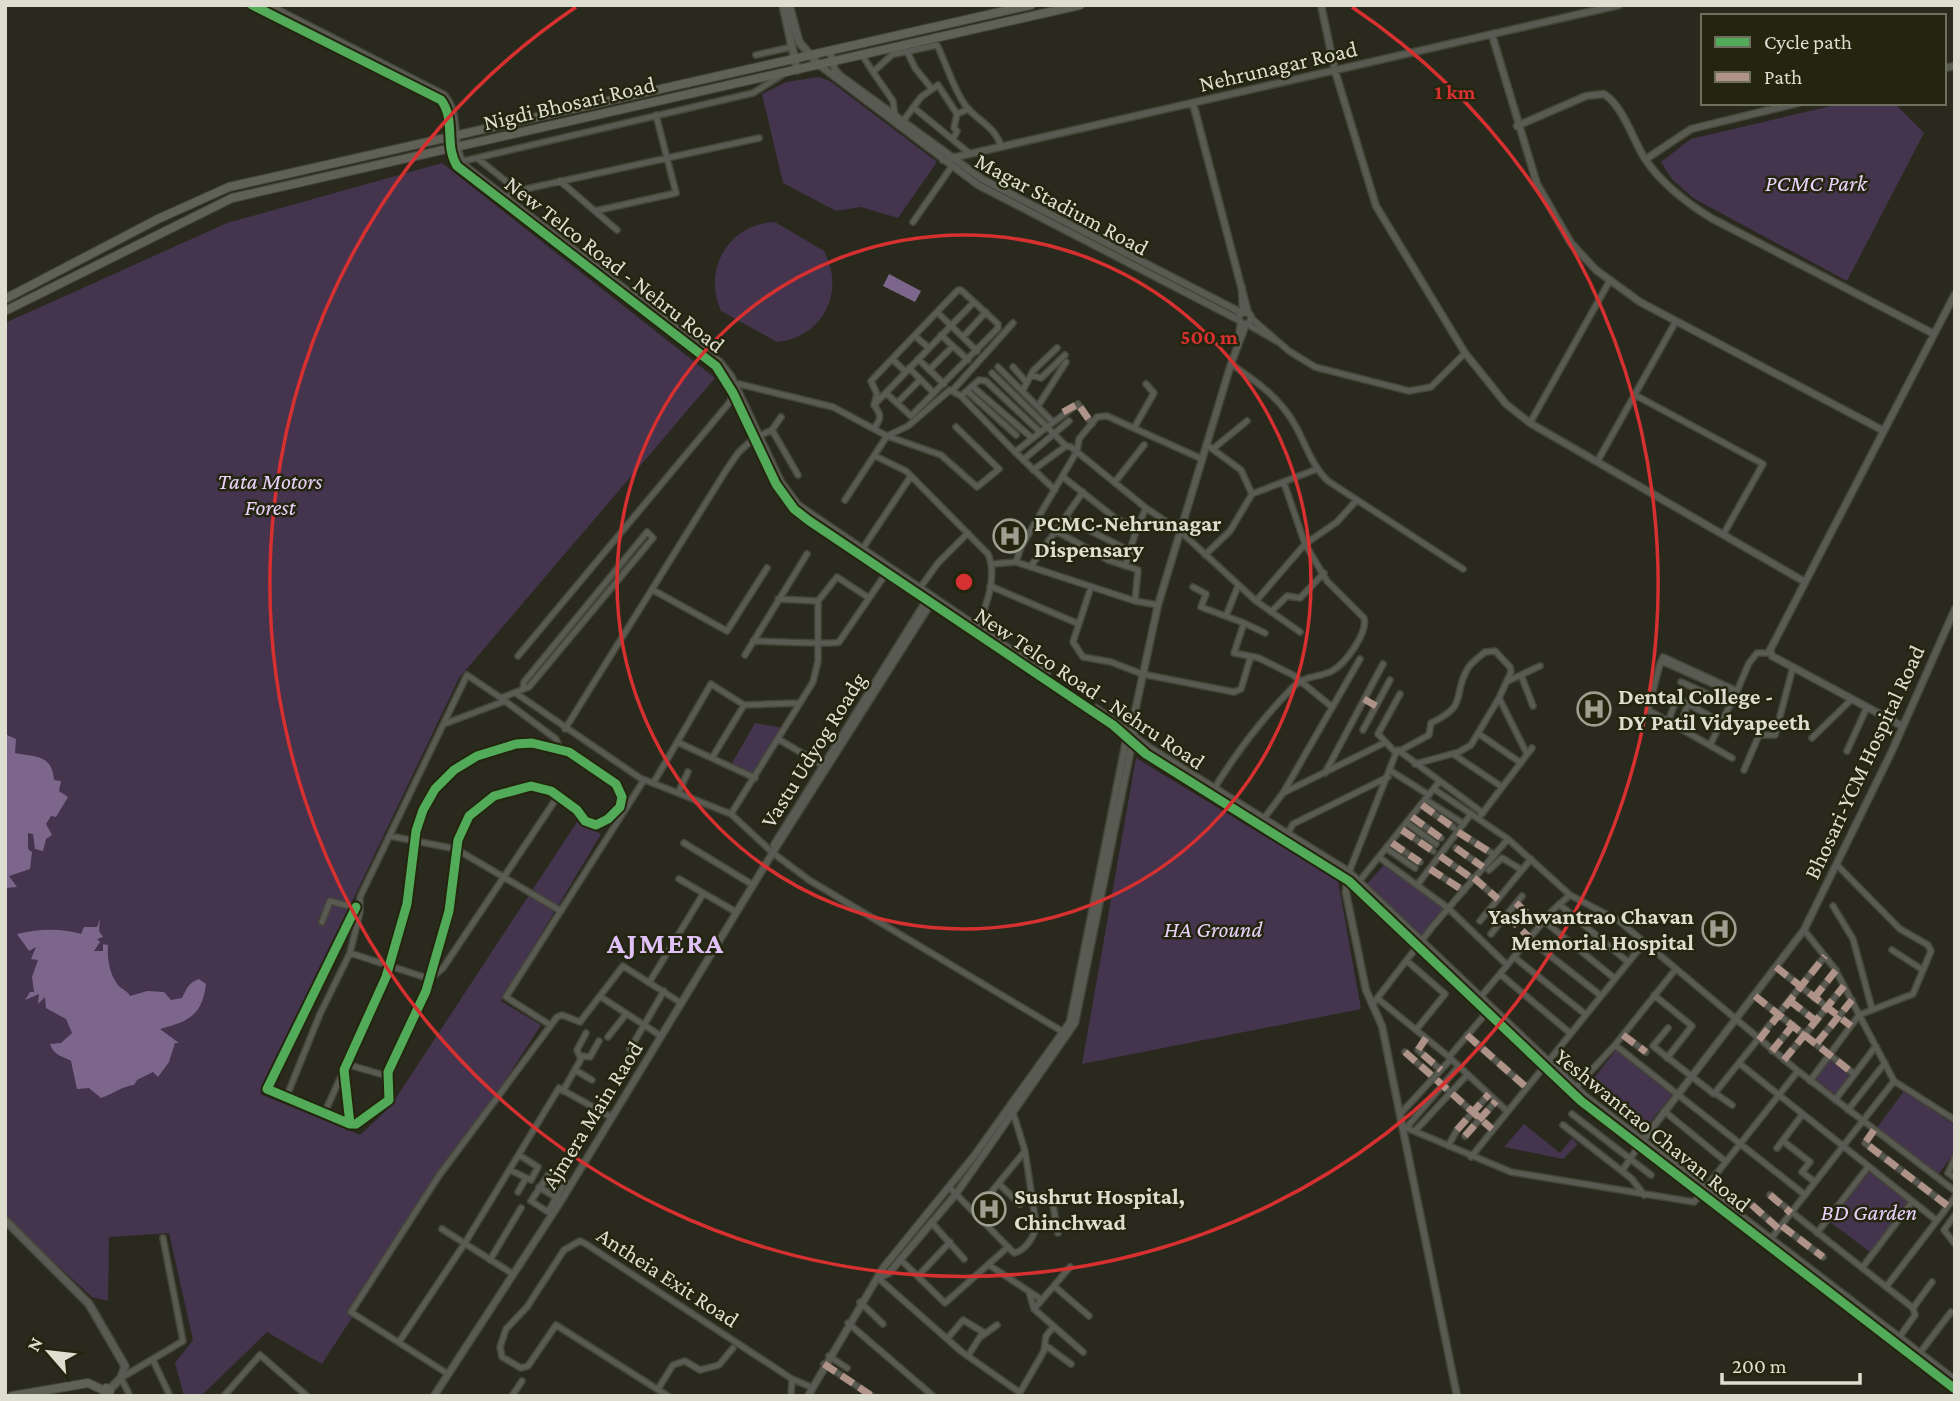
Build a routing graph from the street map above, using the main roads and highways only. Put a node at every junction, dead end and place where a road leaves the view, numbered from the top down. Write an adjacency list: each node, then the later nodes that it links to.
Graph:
1 (783, 5): 6 (main road)
2 (789, 5): 5 (main road, Magar Stadium Road)
3 (1031, 5): 5 (main road, Nigdi Bhosari Road)
4 (1080, 5): 7 (main road, Nigdi Bhosari Road)
5 (813, 56): 6 (main road, Nigdi Bhosari Road); 7 (main road, Magar Stadium Road)
6 (795, 60): 8 (main road); 9 (main road, Nigdi Bhosari Road)
7 (819, 65): 8 (main road, Nigdi Bhosari Road)
8 (797, 70): 10 (main road, Nigdi Bhosari Road)
9 (5, 299)
10 (5, 311)
11 (5, 1220): 13 (main road)
12 (5, 1226): 13 (main road)
13 (36, 1252): 14 (main road)
14 (106, 1394): 15 (main road)
15 (12, 1396)

